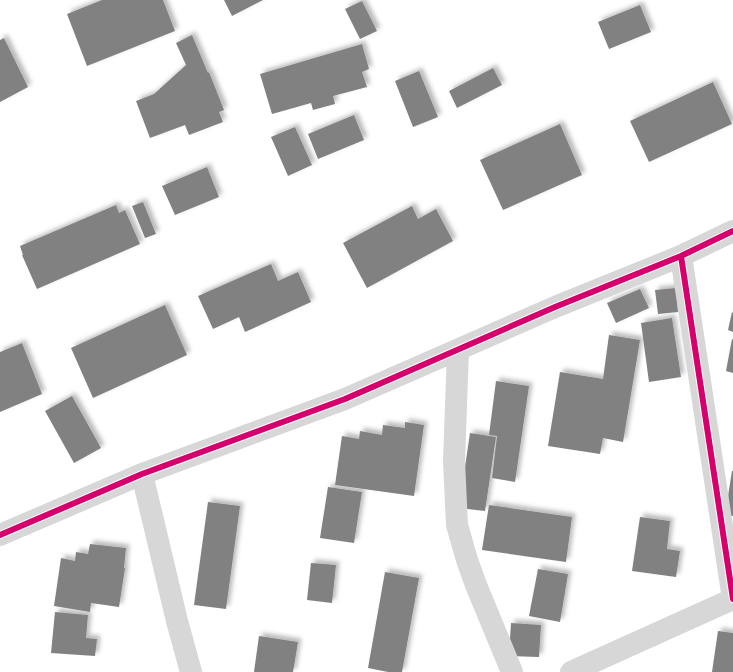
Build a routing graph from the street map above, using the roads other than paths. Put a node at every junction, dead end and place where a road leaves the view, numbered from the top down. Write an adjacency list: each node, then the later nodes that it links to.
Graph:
1 (733, 231): 2 (street)
2 (681, 256): 3 (street); 6 (street)
3 (458, 350): 4 (street); 8 (street)
4 (142, 474): 5 (street); 7 (street)
5 (0, 535)
6 (733, 599): 9 (street)
7 (191, 672)
8 (512, 672)
9 (571, 672)

